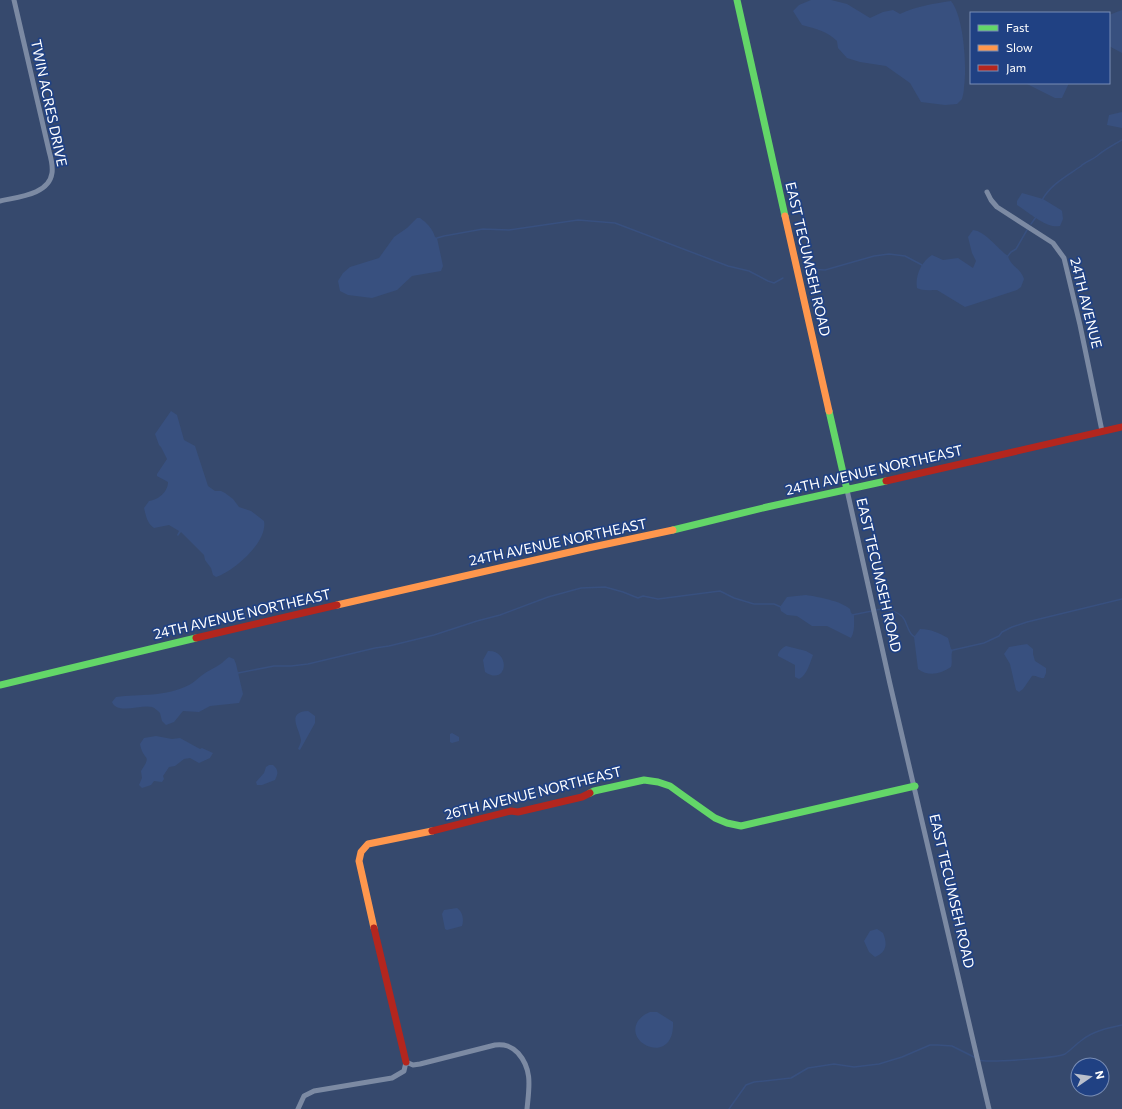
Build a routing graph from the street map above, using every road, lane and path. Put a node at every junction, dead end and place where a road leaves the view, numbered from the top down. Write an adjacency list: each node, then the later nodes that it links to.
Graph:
1 (14, 0): 4 (street, TWIN ACRES DRIVE)
2 (737, 0): 7 (street, EAST TECUMSEH ROAD)
3 (988, 192): 6 (street, 24TH AVENUE)
4 (0, 200)
5 (1122, 427): 6 (street, 24TH AVENUE NORTHEAST)
6 (1102, 431): 7 (street, 24TH AVENUE NORTHEAST)
7 (847, 490): 8 (street, 24TH AVENUE NORTHEAST); 9 (street, EAST TECUMSEH ROAD)
8 (0, 685)
9 (915, 786): 10 (street, 26TH AVENUE NORTHEAST); 13 (street, EAST TECUMSEH ROAD)
10 (406, 1062): 11 (street); 12 (street)
11 (298, 1109)
12 (527, 1109)
13 (989, 1109)

